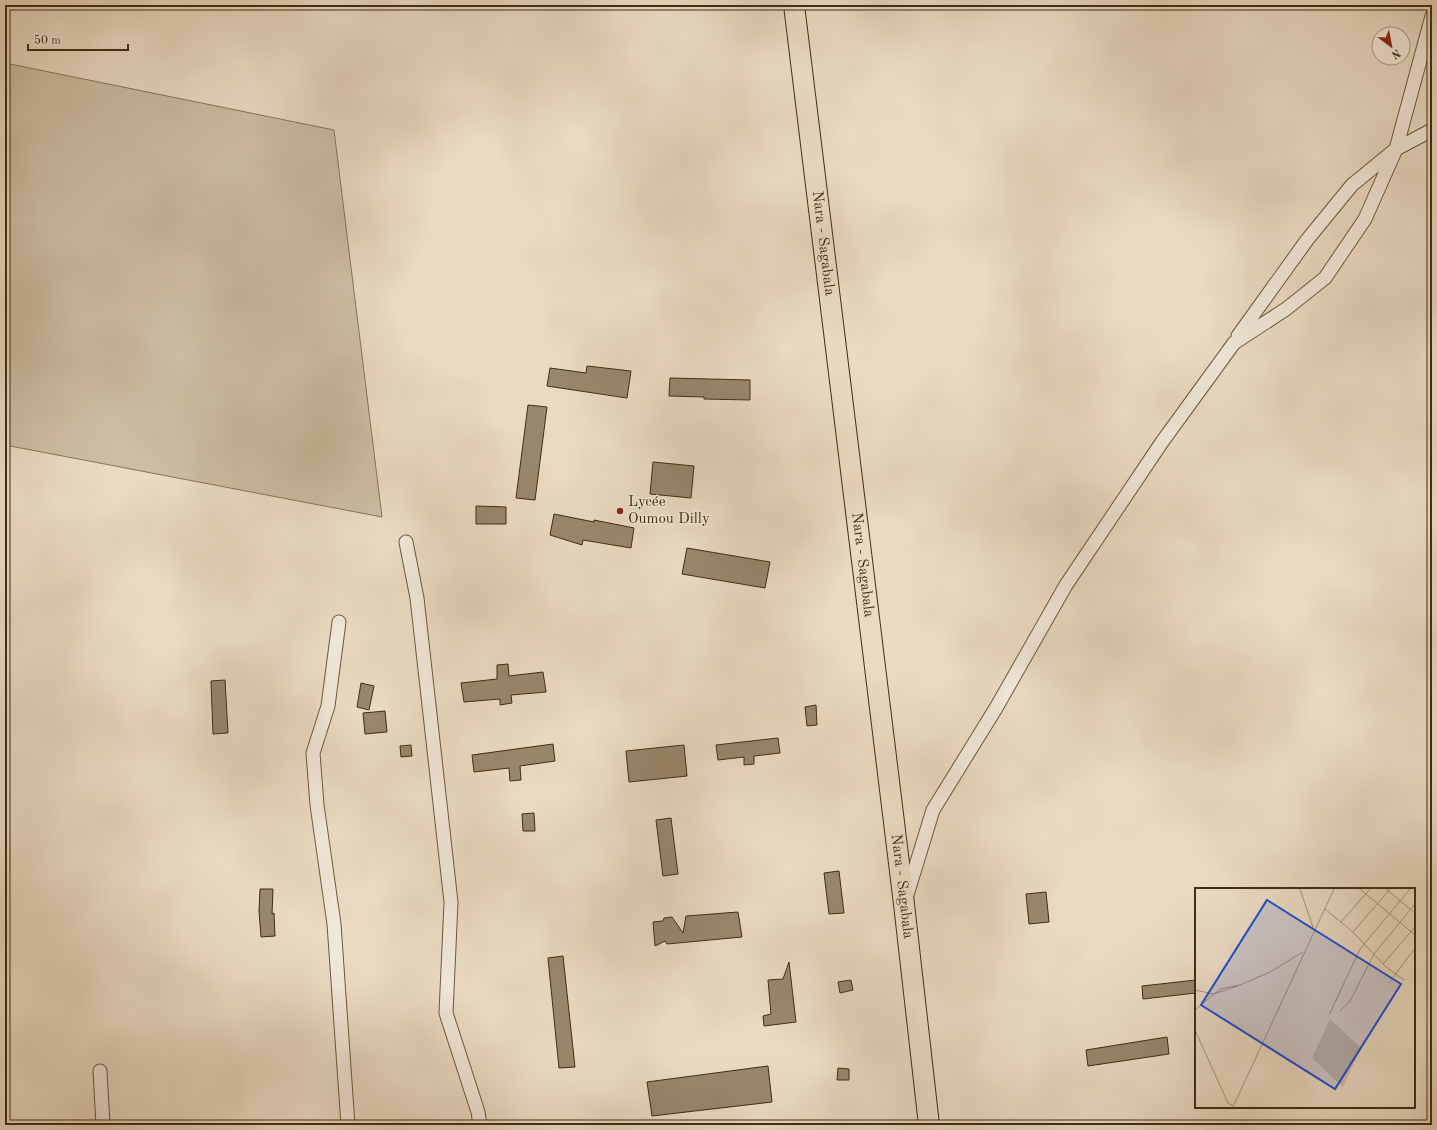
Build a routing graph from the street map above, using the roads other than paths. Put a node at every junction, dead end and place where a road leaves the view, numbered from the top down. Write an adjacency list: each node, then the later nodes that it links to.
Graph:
1 (794, 5): 8 (main road, Nara - Sagabala)
2 (1432, 16): 4 (street)
3 (1432, 130): 4 (street)
4 (1396, 149): 5 (street); 5 (street)
5 (1234, 343): 8 (street)
6 (406, 542): 13 (street)
7 (339, 622): 12 (street)
8 (904, 904): 10 (main road, Nara - Sagabala)
9 (100, 1072): 11 (street)
10 (931, 1123)
11 (103, 1125)
12 (348, 1125)
13 (480, 1125)

